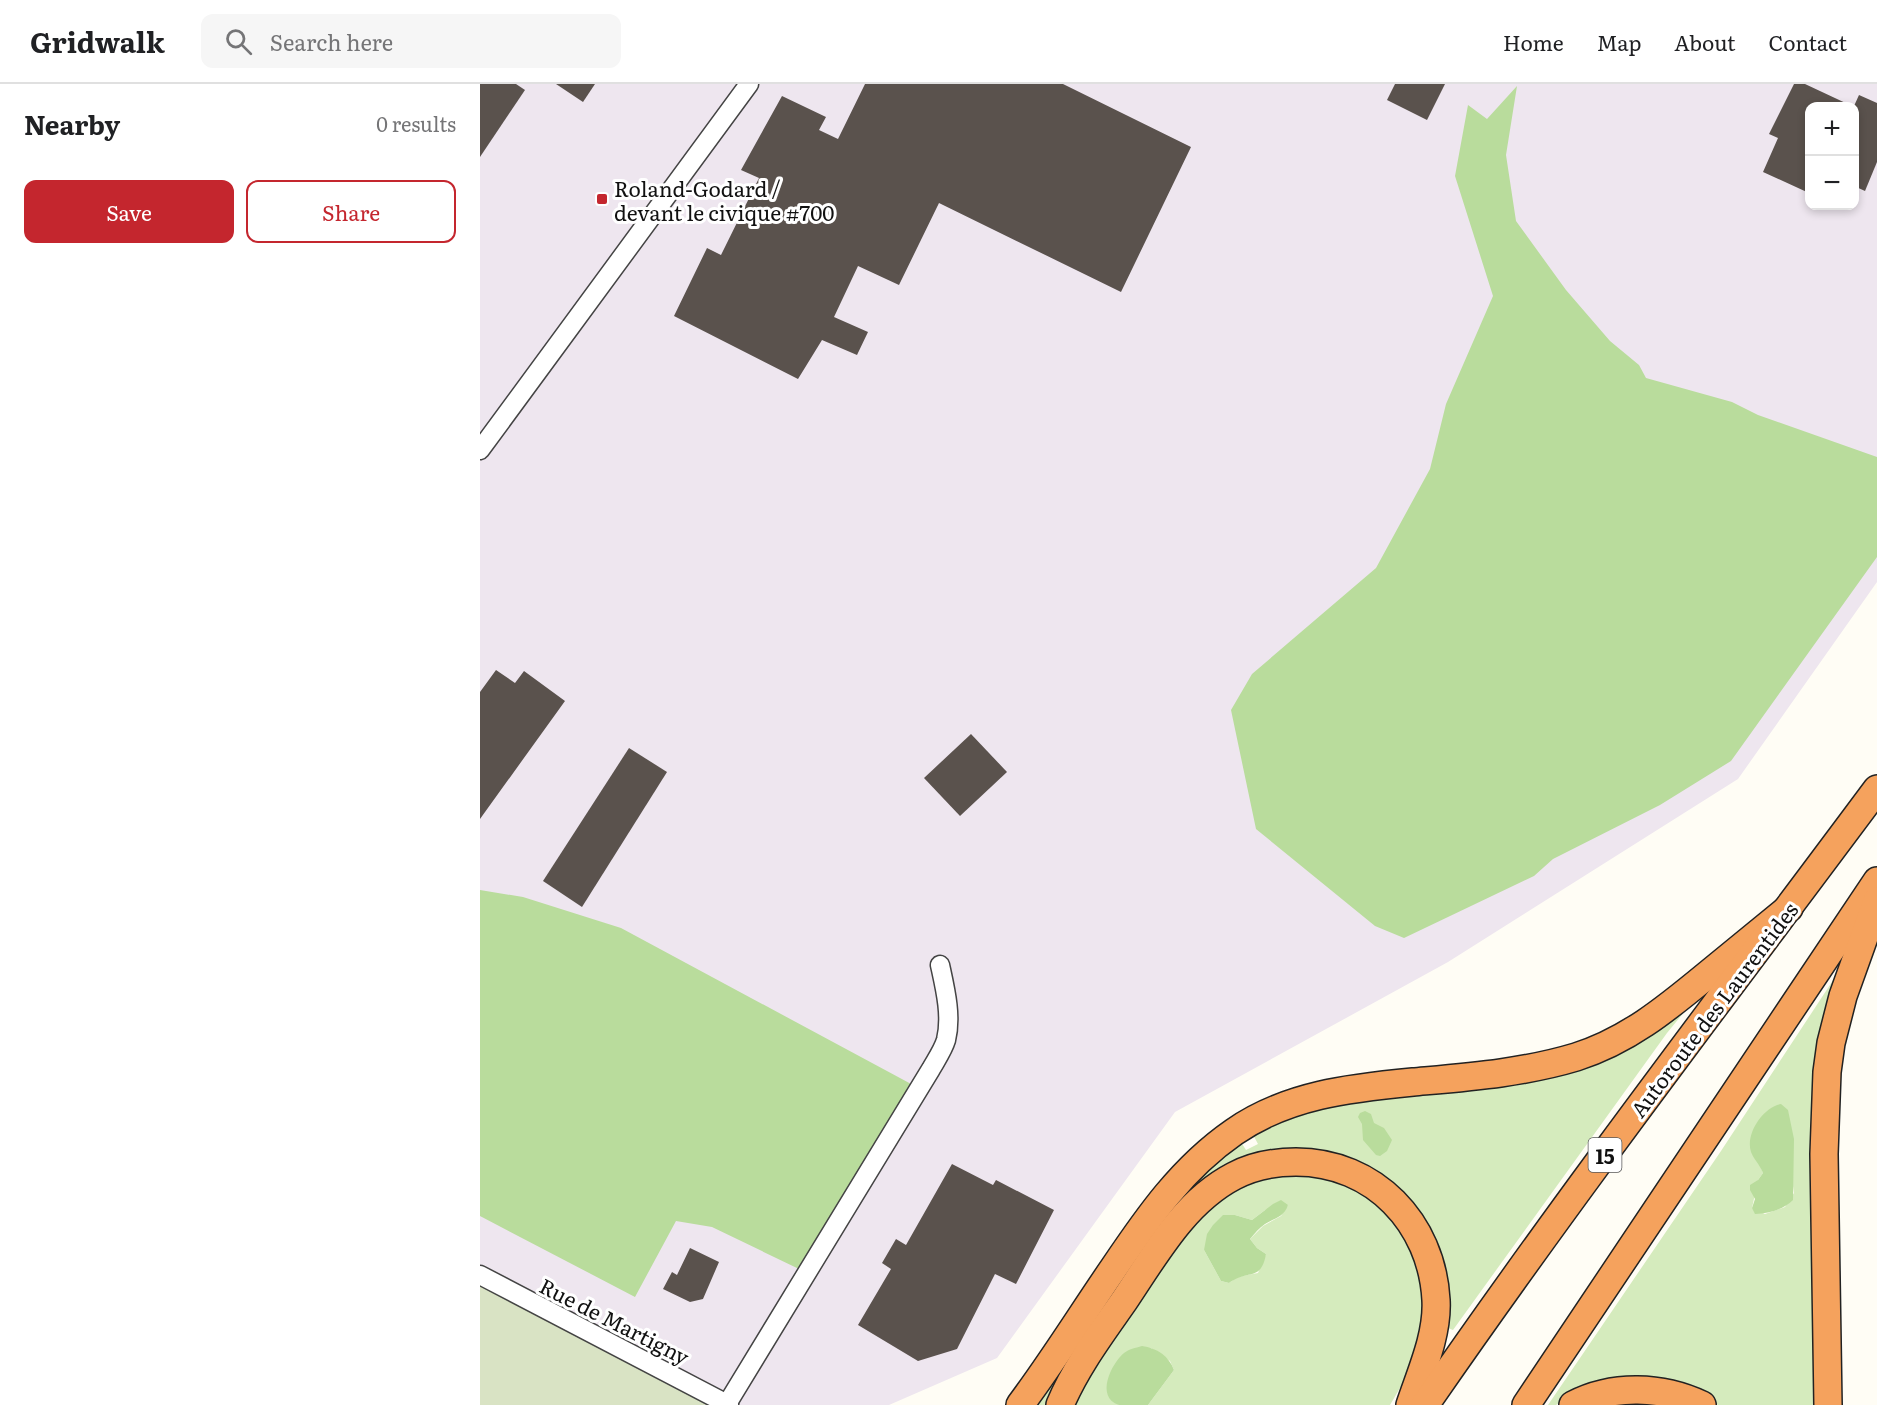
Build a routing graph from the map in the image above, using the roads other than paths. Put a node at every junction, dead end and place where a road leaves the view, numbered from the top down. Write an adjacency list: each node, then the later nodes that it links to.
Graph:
1 (749, 84): 2 (street)
2 (480, 450)
3 (1877, 789): 6 (highway, Autoroute des Laurentides / 15)
4 (1877, 881): 14 (highway)
5 (1877, 901): 17 (highway)
6 (1789, 908): 10 (highway); 13 (highway, Autoroute des Laurentides / 15)
7 (940, 965): 9 (street)
8 (480, 1275): 9 (street, Rue de Martigny)
9 (728, 1405)
10 (1020, 1405)
11 (1060, 1405): 12 (highway)
12 (1410, 1405)
13 (1425, 1405)
14 (1526, 1405)
15 (1573, 1405): 16 (highway)
16 (1702, 1405)
17 (1828, 1405)

